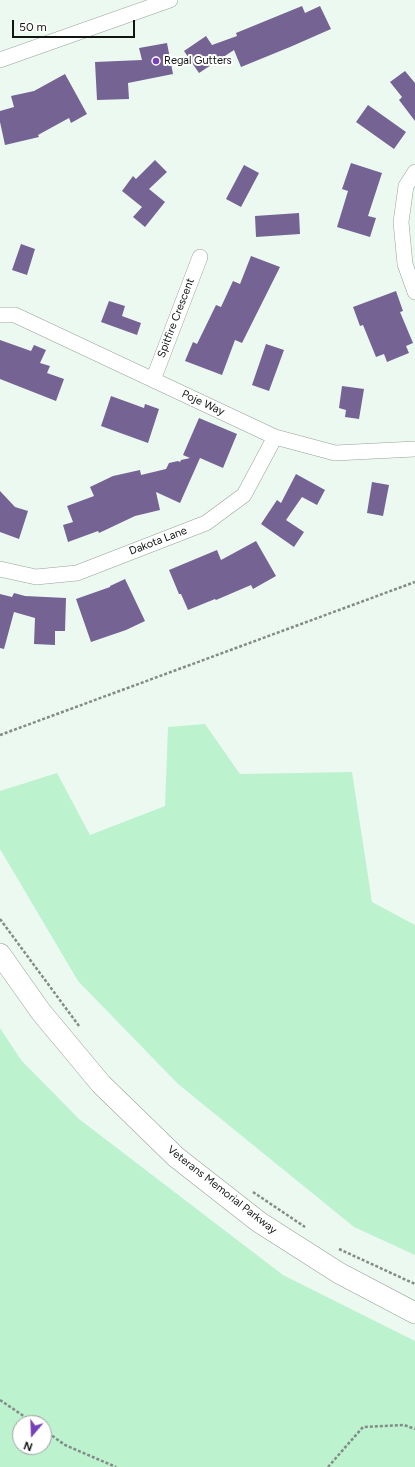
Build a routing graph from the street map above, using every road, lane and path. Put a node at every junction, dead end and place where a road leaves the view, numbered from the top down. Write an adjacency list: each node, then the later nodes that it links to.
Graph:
1 (170, 0): 2 (street)
2 (0, 60)
3 (415, 172): 5 (street)
4 (200, 257): 7 (street, Spitfire Crescent)
5 (415, 292)
6 (0, 315): 7 (street, Poje Way)
7 (153, 380): 8 (street, Poje Way)
8 (275, 437): 9 (street, Poje Way); 10 (street, Dakota Lane)
9 (415, 449)
10 (0, 569)
11 (415, 582): 12 (path)
12 (0, 735)
13 (0, 919): 15 (path)
14 (0, 954): 20 (main road, Veterans Memorial Parkway)
15 (80, 1027)
16 (251, 1191): 17 (path)
17 (308, 1230)
18 (334, 1247): 19 (path)
19 (415, 1284)
20 (415, 1313)
21 (0, 1400): 22 (path)
22 (22, 1415)
23 (415, 1429): 26 (path)
24 (52, 1435): 25 (path)
25 (116, 1467)
26 (328, 1467)

